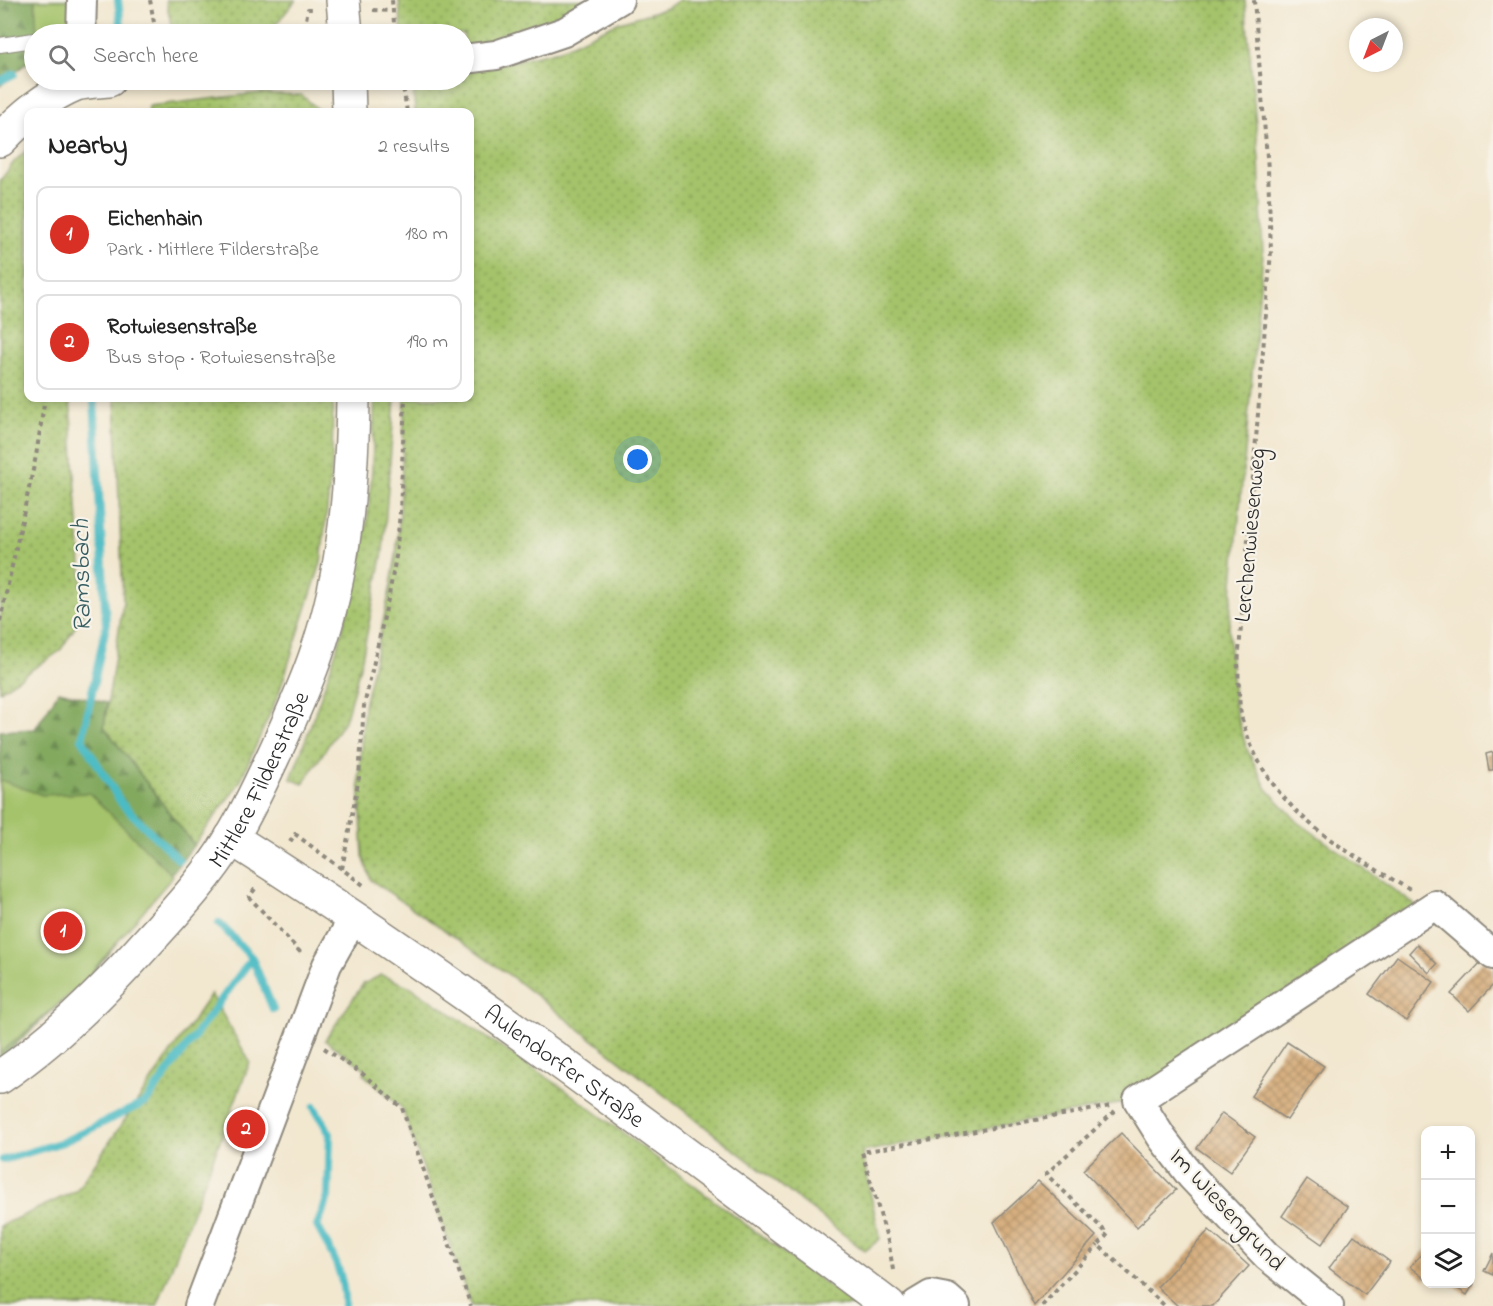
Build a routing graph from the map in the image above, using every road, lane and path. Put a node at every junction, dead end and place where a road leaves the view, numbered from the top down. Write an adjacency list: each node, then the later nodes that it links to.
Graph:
1 (82, 0): 7 (street)
2 (150, 0): 8 (path)
3 (343, 0): 9 (main road)
4 (392, 0): 10 (path)
5 (619, 0): 13 (street)
6 (1254, 0): 28 (path, Lerchenwiesenweg)
7 (81, 24)
8 (154, 24)
9 (345, 24)
10 (395, 24)
11 (24, 41): 12 (lane)
12 (0, 45)
13 (474, 58)
14 (67, 90): 17 (main road)
15 (348, 90): 18 (main road)
16 (404, 90): 19 (path)
17 (34, 108)
18 (349, 108)
19 (406, 108)
20 (24, 117): 21 (main road)
21 (0, 140)
22 (44, 402): 25 (path)
23 (353, 402): 26 (main road, Mittlere Filderstraße)
24 (405, 402): 27 (path)
25 (0, 621)
26 (231, 838): 27 (main road, Aulendorfer Straße); 32 (main road, Mittlere Filderstraße)
27 (326, 898): 29 (main road, Aulendorfer Straße)
28 (1435, 905): 30 (street); 33 (street)
29 (354, 917): 31 (street); 35 (main road, Aulendorfer Straße)
30 (1493, 955)
31 (300, 1034): 36 (street); 37 (path)
32 (0, 1077)
33 (1131, 1102): 34 (path); 35 (path); 41 (street, Im Wiesengrund)
34 (1098, 1245): 39 (path); 40 (path)
35 (897, 1304): 38 (street)
36 (199, 1306)
37 (471, 1306)
38 (956, 1306)
39 (1042, 1306)
40 (1165, 1306)
41 (1329, 1306)

